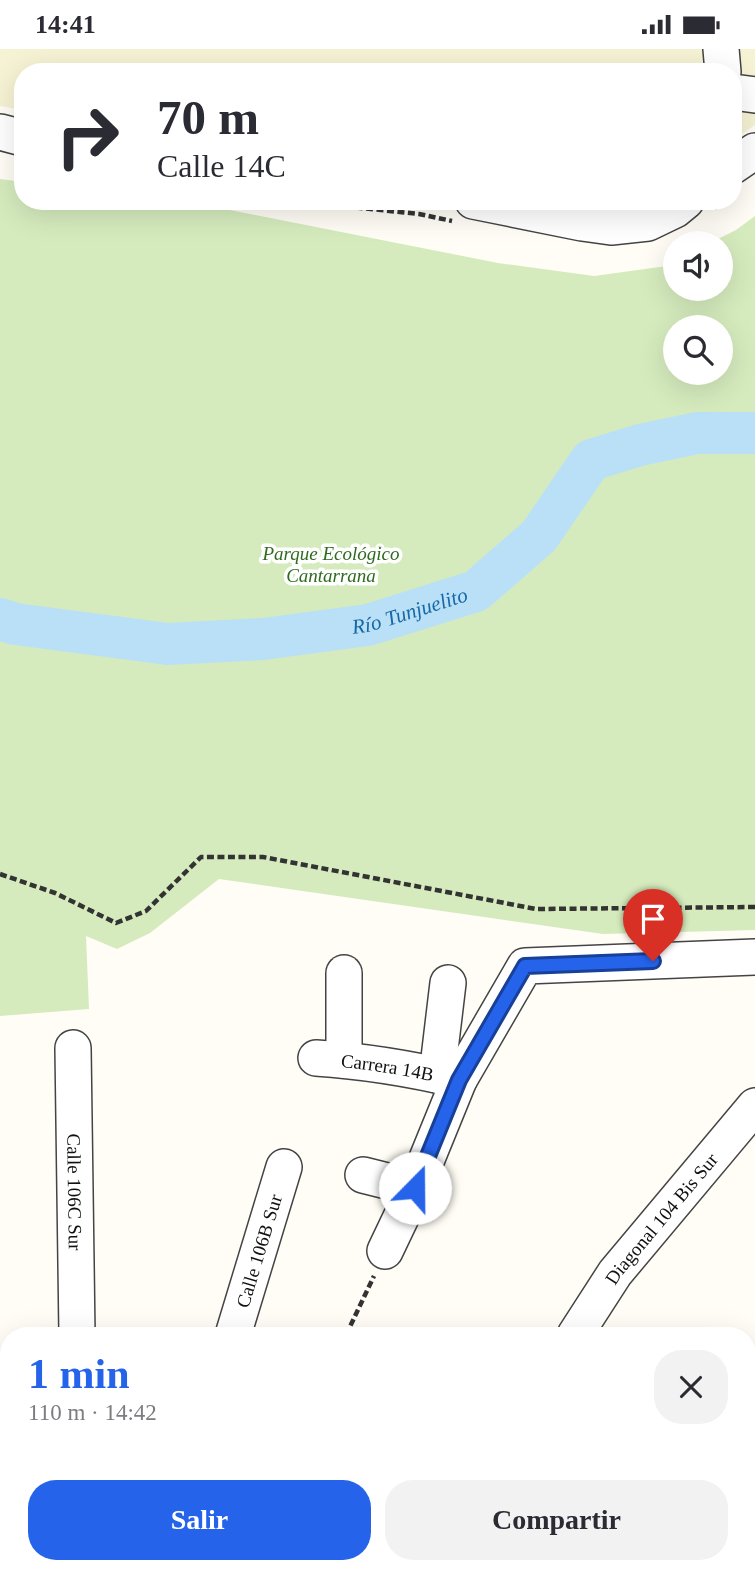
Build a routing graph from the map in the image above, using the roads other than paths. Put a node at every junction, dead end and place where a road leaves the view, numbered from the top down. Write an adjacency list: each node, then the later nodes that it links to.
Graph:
1 (518, 210): 2 (street)
2 (676, 210)
3 (755, 957): 7 (street)
4 (344, 973): 7 (street, Carrera 14B)
5 (448, 983): 7 (street)
6 (73, 1048): 13 (street, Calle 106C Sur)
7 (448, 1077): 11 (street)
8 (755, 1106): 15 (street, Diagonal 104 Bis Sur)
9 (284, 1167): 14 (street, Calle 106B Sur)
10 (363, 1175): 11 (street)
11 (415, 1188): 12 (street)
12 (385, 1251)
13 (77, 1327)
14 (235, 1327)
15 (580, 1327)

